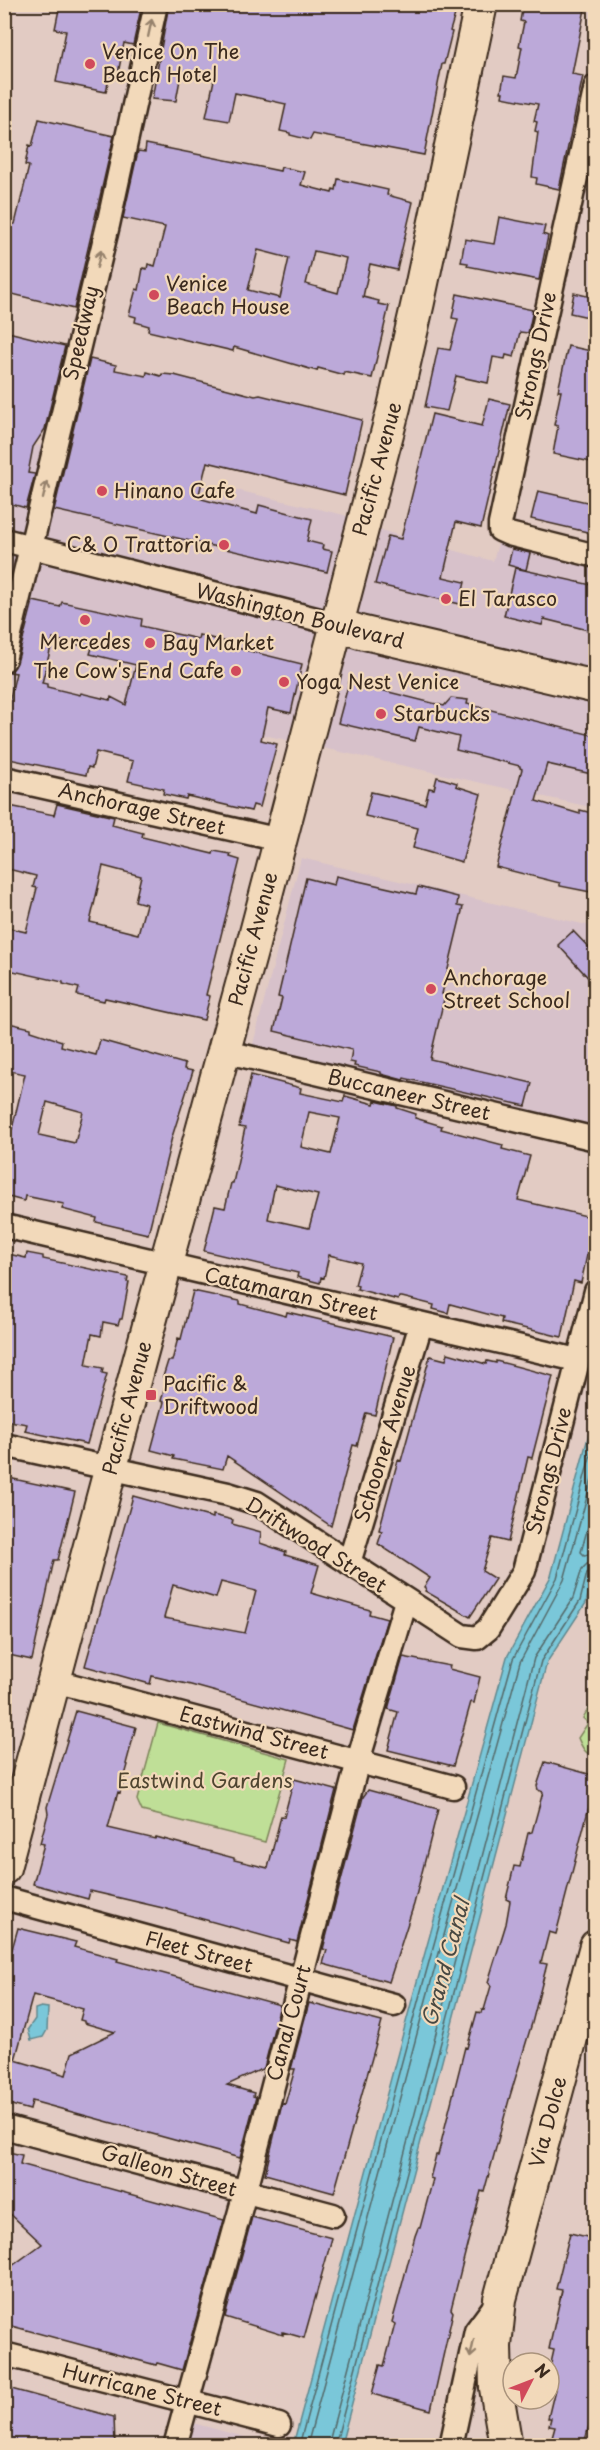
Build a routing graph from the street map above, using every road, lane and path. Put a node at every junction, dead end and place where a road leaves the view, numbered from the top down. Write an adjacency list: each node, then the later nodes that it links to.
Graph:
1 (156, 4): 5 (street, Speedway, one-way to 1)
2 (481, 4): 7 (street, Pacific Avenue)
3 (596, 86): 6 (street, Strongs Drive)
4 (4, 540): 5 (street, Washington Boulevard)
5 (30, 547): 7 (street, Washington Boulevard); 8 (street, Speedway)
6 (596, 556)
7 (336, 624): 9 (street, Washington Boulevard); 11 (street, Pacific Avenue)
8 (4, 660)
9 (596, 687)
10 (4, 777): 11 (street, Anchorage Street)
11 (280, 840): 12 (street, Pacific Avenue)
12 (223, 1051): 13 (street, Buccaneer Street); 15 (street, Pacific Avenue)
13 (596, 1140)
14 (4, 1226): 15 (street, Catamaran Street)
15 (165, 1264): 17 (street, Catamaran Street); 20 (street, Pacific Avenue)
16 (596, 1291): 18 (street, Strongs Drive)
17 (422, 1324): 18 (street, Catamaran Street); 21 (street, Schooner Avenue)
18 (577, 1360): 23 (street, Strongs Drive)
19 (4, 1444): 20 (street, Driftwood Street)
20 (111, 1468): 21 (street, Driftwood Street); 24 (street, Pacific Avenue)
21 (349, 1563): 22 (street, Driftwood Street)
22 (406, 1601): 23 (street, Driftwood Street); 25 (street, Canal Court)
23 (477, 1638)
24 (55, 1681): 25 (street, Eastwind Street); 27 (street, Pacific Avenue)
25 (358, 1761): 26 (street, Eastwind Street); 30 (street, Canal Court)
26 (453, 1787)
27 (4, 1868)
28 (4, 1898): 30 (street, Fleet Street)
29 (596, 1946): 35 (street, Via Dolce)
30 (301, 1979): 31 (street, Fleet Street); 33 (street, Canal Court)
31 (394, 2005)
32 (4, 2127): 33 (street, Galleon Street)
33 (245, 2193): 34 (street, Galleon Street); 37 (street, Canal Court)
34 (333, 2215)
35 (500, 2298): 40 (street, Via Dolce, one-way to 40); 41 (street, Via Dolce)
36 (4, 2354): 37 (street, Hurricane Street)
37 (188, 2402): 38 (street, Hurricane Street); 39 (street, Canal Court)
38 (279, 2425)
39 (175, 2445)
40 (451, 2445)
41 (506, 2445)

